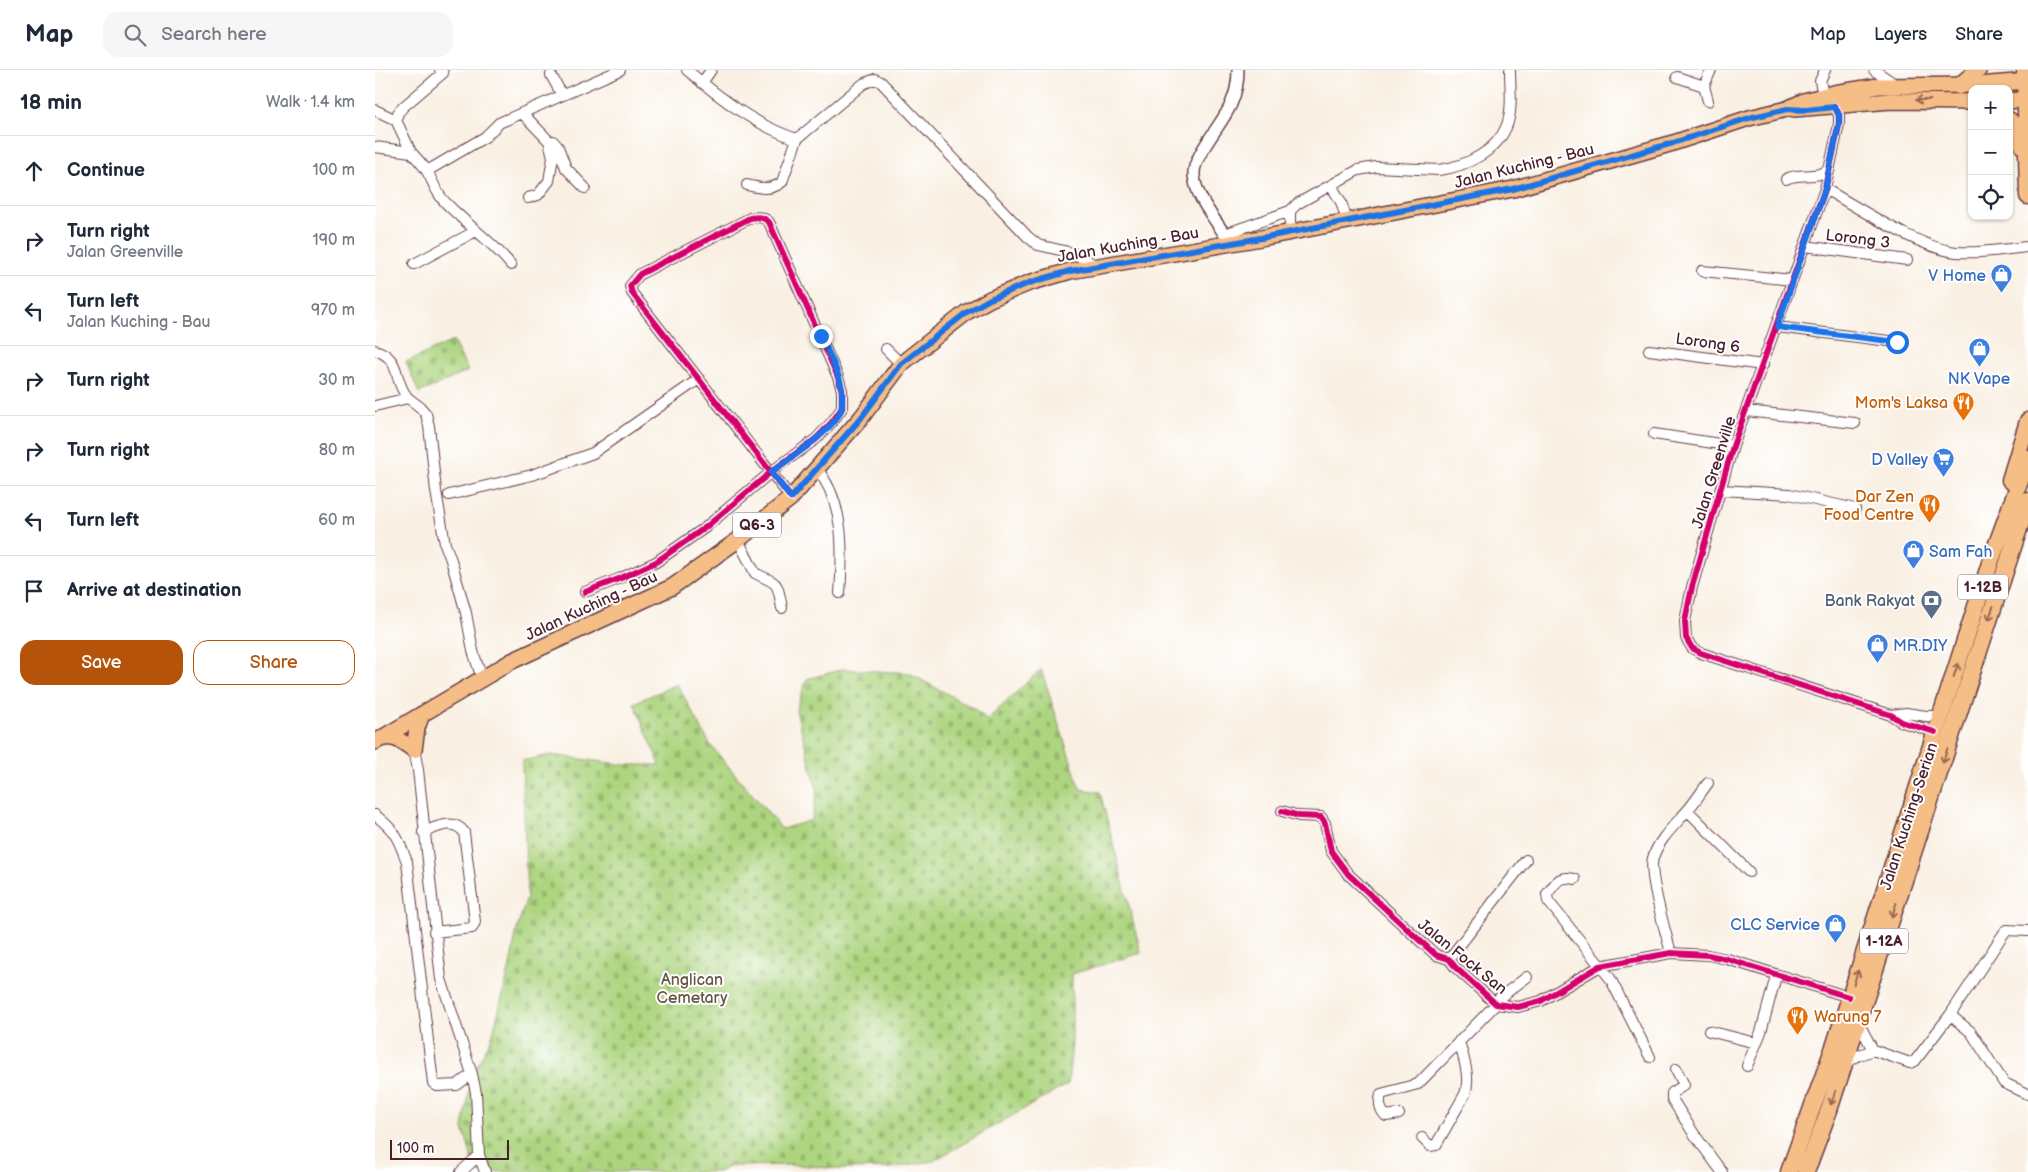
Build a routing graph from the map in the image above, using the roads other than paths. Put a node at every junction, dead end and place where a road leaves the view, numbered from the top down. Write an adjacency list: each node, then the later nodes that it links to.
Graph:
1 (440, 70): 29 (street)
2 (620, 70): 20 (street)
3 (687, 70): 16 (street)
4 (711, 70): 16 (street)
5 (869, 70): 15 (street)
6 (1238, 70): 49 (street)
7 (1510, 70): 40 (street)
8 (1711, 70): 18 (street)
9 (1825, 70): 21 (street)
10 (1874, 70): 17 (street)
11 (1978, 70): 19 (highway)
12 (551, 75): 20 (street)
13 (1677, 78): 18 (street)
14 (2026, 78): 19 (main road, Jalan Kuching - Bau); 22 (highway)
15 (875, 79): 32 (street); 55 (street)
16 (702, 83): 32 (street)
17 (1896, 85): 19 (main road, Jalan Kuching - Bau); 21 (main road, Jalan Kuching - Bau)
18 (1705, 86): 23 (street)
19 (1959, 86)
20 (562, 95): 28 (street)
21 (1823, 96): 26 (main road, Jalan Kuching - Bau)
22 (2021, 99): 35 (highway)
23 (1708, 101)
24 (1968, 102): 25 (main road, Jalan Kuching - Bau, one-way to 25)
25 (1835, 107): 26 (main road, Jalan Kuching - Bau); 36 (street, Jalan Greenville)
26 (1787, 109): 46 (main road, Jalan Kuching - Bau / Q6-3)
27 (375, 110): 29 (street)
28 (523, 114): 31 (street); 37 (street)
29 (395, 120): 34 (street)
30 (2013, 124): 35 (highway)
31 (539, 129): 41 (street); 44 (street)
32 (797, 139): 39 (street)
33 (375, 146): 34 (street)
34 (411, 152): 37 (street)
35 (2027, 155): 43 (highway)
36 (1830, 168): 38 (street); 42 (street, Jalan Greenville)
37 (427, 171): 47 (street)
38 (1786, 179)
39 (747, 185)
40 (1331, 185): 45 (street); 46 (street)
41 (585, 188)
42 (1825, 189): 50 (street, Jalan Greenville); 51 (street)
43 (2028, 196)
44 (528, 198)
45 (1290, 211): 48 (street); 49 (street)
46 (1347, 220): 48 (main road, Jalan Kuching - Bau / Q6-3)
47 (476, 232): 53 (street); 54 (street)
48 (1290, 233): 49 (main road, Jalan Kuching - Bau / Q6-3)
49 (1227, 239): 55 (main road, Jalan Kuching - Bau / Q6-3)
50 (1805, 246): 52 (street, Lorong 3); 57 (street, Jalan Greenville)
51 (2028, 247)
52 (1907, 260)
53 (414, 264)
54 (511, 266)
55 (1097, 266): 63 (main road, Jalan Kuching - Bau / Q6-3)
56 (1701, 271): 57 (street)
57 (1793, 280): 58 (street, Jalan Greenville)
58 (1777, 327): 59 (street); 64 (street, Jalan Greenville)
59 (1897, 342)
60 (886, 349): 63 (street)
61 (375, 350): 66 (street)
62 (1649, 350): 64 (street, Lorong 6)
63 (901, 364): 74 (main road, Jalan Kuching - Bau / Q6-3)
64 (1763, 364): 68 (street, Jalan Greenville)
65 (699, 379): 75 (street); 75 (street); 77 (street)
66 (408, 398): 67 (street); 88 (street)
67 (375, 406)
68 (1746, 412): 70 (street); 72 (street, Jalan Greenville)
69 (2028, 421): 83 (highway)
70 (1855, 423)
71 (1655, 434): 72 (street)
72 (1733, 446): 76 (street, Jalan Greenville)
73 (2028, 459): 83 (highway, Jalan Kuching-Serian / 1-12B)
74 (817, 469): 78 (main road, Jalan Kuching - Bau / Q6-3); 86 (street)
75 (771, 472): 78 (street); 85 (street)
76 (1721, 490): 80 (street); 90 (street, Jalan Greenville)
77 (449, 495)
78 (791, 498): 82 (main road, Jalan Kuching - Bau / Q6-3)
79 (2028, 500): 84 (highway, Jalan Kuching-Serian / 1-12A)
80 (1855, 509)
81 (2028, 530): 84 (highway)
82 (739, 540): 87 (street); 88 (main road, Jalan Kuching - Bau / Q6-3)
83 (1991, 560): 91 (highway, Jalan Kuching-Serian / 1-12B, one-way to 83)
84 (2009, 564): 114 (highway, Jalan Kuching-Serian / 1-12A, one-way to 114)
85 (585, 592)
86 (840, 593)
87 (782, 608)
88 (482, 679): 89 (main road, Jalan Kuching - Bau / Q6-3)
89 (423, 714): 92 (main road, Jalan Kuching - Bau / Q6-3); 95 (main road)
90 (1891, 715): 91 (street, Jalan Greenville); 93 (street, Jalan Greenville)
91 (1940, 716): 93 (highway, Jalan Kuching-Serian / 1-12B)
92 (400, 727): 94 (main road, Jalan Kuching - Bau / Q6-3); 95 (street)
93 (1935, 732): 111 (highway, Jalan Kuching-Serian / 1-12B, one-way to 93)
94 (376, 738): 95 (main road)
95 (414, 750): 100 (street)
96 (1708, 783): 98 (street)
97 (1282, 811): 107 (street, Jalan Fock San)
98 (1688, 811): 102 (street); 106 (street)
99 (375, 815): 123 (street)
100 (423, 832): 105 (street); 105 (street)
101 (1525, 860): 107 (street)
102 (1749, 872)
103 (1575, 879): 108 (street)
104 (2028, 931): 113 (street)
105 (434, 932): 123 (street)
106 (1671, 953): 108 (street, Jalan Fock San); 109 (street, Jalan Fock San)
107 (1449, 959): 112 (street, Jalan Fock San)
108 (1600, 966): 112 (street, Jalan Fock San); 119 (street)
109 (1776, 976): 111 (street, Jalan Fock San); 117 (street)
110 (1527, 977): 112 (street)
111 (1849, 997): 131 (highway, Jalan Kuching-Serian / 1-12B)
112 (1495, 1003): 116 (street)
113 (1950, 1015): 118 (street); 124 (street)
114 (1858, 1021): 118 (street); 120 (highway, Jalan Kuching-Serian / 1-12A)
115 (1709, 1031): 117 (street)
116 (1459, 1041): 125 (street); 126 (street)
117 (1756, 1043): 121 (street)
118 (1873, 1050): 120 (street)
119 (1650, 1057)
120 (1844, 1064): 132 (highway, Jalan Kuching-Serian / 1-12A, one-way to 132)
121 (1747, 1066)
122 (1676, 1068): 130 (street)
123 (472, 1074): 127 (street)
124 (2028, 1094)
125 (1399, 1114)
126 (1422, 1138)
127 (479, 1155): 128 (street); 129 (street)
128 (461, 1172)
129 (485, 1172)
130 (1722, 1172)
131 (1789, 1172)
132 (1806, 1172)

